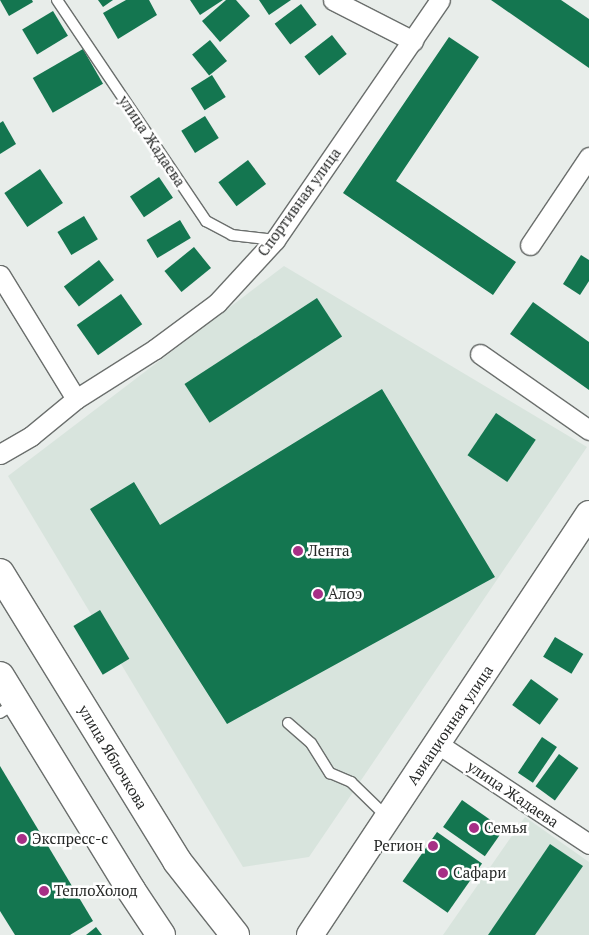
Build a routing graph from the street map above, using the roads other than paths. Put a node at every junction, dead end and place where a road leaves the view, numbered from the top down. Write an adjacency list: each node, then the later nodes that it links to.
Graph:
1 (57, 0): 6 (lane, улица Жадаева)
2 (333, 0): 4 (street)
3 (440, 0): 4 (street, Спортивная улица)
4 (413, 41): 6 (street, Спортивная улица)
5 (589, 157): 7 (street)
6 (275, 240): 10 (street, Спортивная улица)
7 (530, 245)
8 (0, 275): 10 (street)
9 (480, 354): 11 (street)
10 (76, 400): 12 (street, Спортивная улица)
11 (589, 430)
12 (0, 454)
13 (589, 514): 18 (main road, Авиационная улица)
14 (0, 573): 22 (main road, улица Яблочкова)
15 (0, 676): 16 (main road)
16 (8, 708): 21 (main road)
17 (288, 722): 19 (lane)
18 (438, 744): 19 (main road, Авиационная улица); 20 (street, улица Жадаева)
19 (387, 818): 23 (main road, Авиационная улица)
20 (589, 844)
21 (162, 935)
22 (235, 935)
23 (310, 935)

